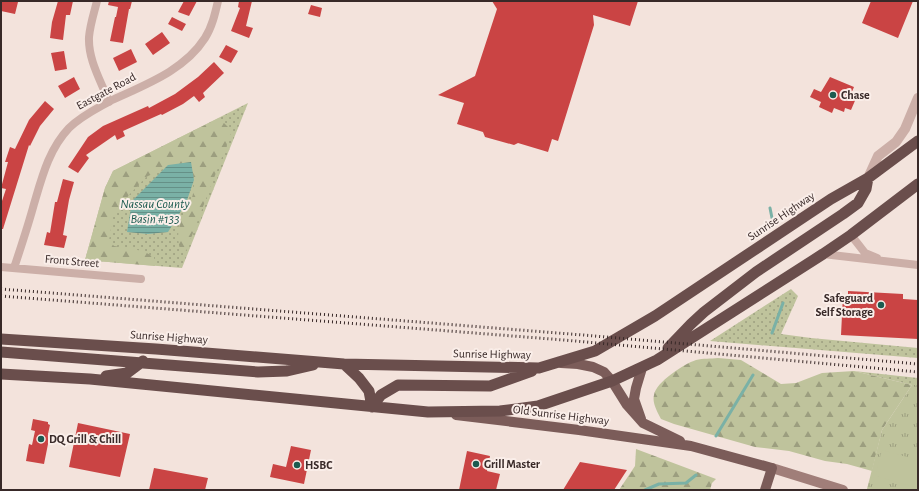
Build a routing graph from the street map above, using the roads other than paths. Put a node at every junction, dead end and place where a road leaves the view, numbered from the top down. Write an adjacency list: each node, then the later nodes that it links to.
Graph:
1 (98, 1): 4 (street)
2 (218, 1): 4 (street, Eastgate Road)
3 (918, 98): 6 (street)
4 (109, 102): 13 (street, Eastgate Road)
5 (918, 141): 6 (highway, Sunrise Highway)
6 (868, 178): 18 (highway); 19 (highway, Sunrise Highway)
7 (918, 184): 8 (highway)
8 (850, 235): 9 (highway); 10 (street)
9 (823, 254): 10 (street); 18 (highway)
10 (887, 262): 11 (street)
11 (918, 265)
12 (1, 267): 13 (street, Front Street)
13 (14, 268): 14 (street, Front Street)
14 (141, 279)
15 (1, 339): 16 (highway, Sunrise Highway)
16 (156, 349): 20 (highway); 21 (highway, Sunrise Highway)
17 (1, 352): 20 (highway)
18 (657, 360): 24 (highway)
19 (558, 362): 23 (highway, Sunrise Highway); 27 (main road, Old Sunrise Highway)
20 (140, 363): 21 (highway); 26 (highway)
21 (325, 363): 22 (highway, Sunrise Highway)
22 (344, 364): 23 (highway, Sunrise Highway); 28 (highway)
23 (539, 368): 28 (highway)
24 (642, 368): 27 (highway); 30 (main road)
25 (1, 374): 26 (highway)
26 (90, 379): 28 (highway)
27 (612, 381): 29 (highway); 30 (main road, Old Sunrise Highway)
28 (372, 407): 29 (highway)
29 (428, 412): 31 (main road, Old Sunrise Highway)
30 (643, 423): 31 (main road, Old Sunrise Highway)
31 (691, 446): 32 (main road, Old Sunrise Highway)
32 (772, 468): 33 (main road); 34 (main road, Old Sunrise Highway)
33 (765, 490)
34 (843, 490)

